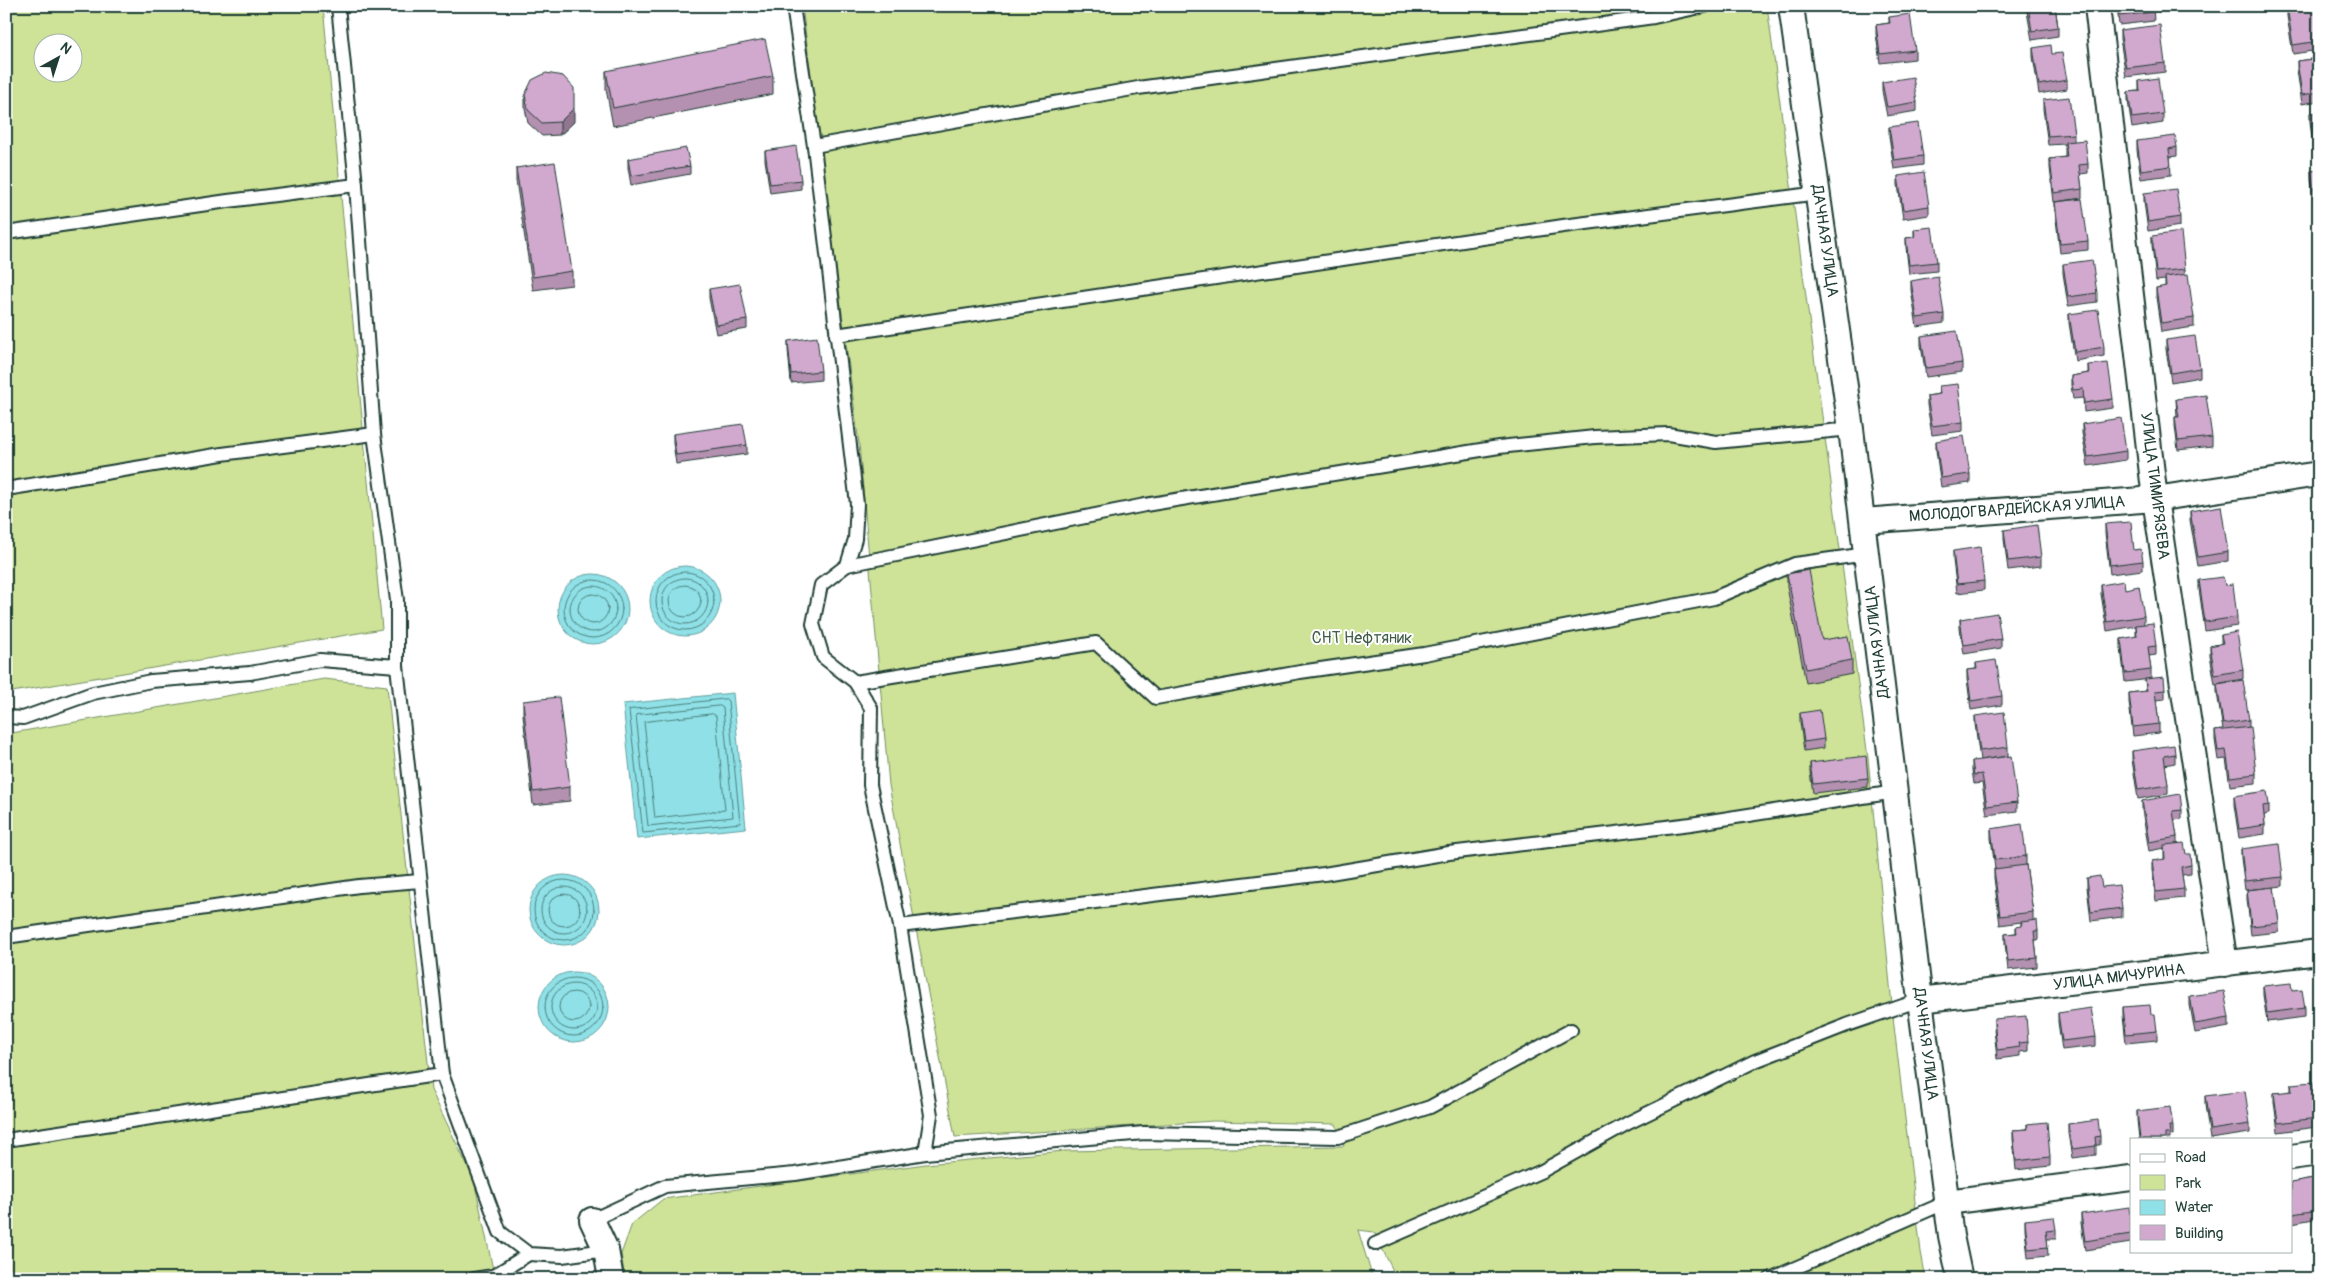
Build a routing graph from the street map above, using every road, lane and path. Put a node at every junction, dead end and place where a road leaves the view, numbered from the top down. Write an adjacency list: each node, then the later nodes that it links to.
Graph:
1 (338, 6): 7 (lane)
2 (792, 6): 6 (lane)
3 (1705, 6): 6 (lane)
4 (1791, 6): 8 (street, ДАЧНАЯ УЛИЦА)
5 (2097, 6): 15 (street, УЛИЦА ТИМИРЯЗЕВА)
6 (814, 146): 10 (lane)
7 (356, 185): 9 (lane); 12 (lane)
8 (1819, 193): 10 (lane); 11 (street, ДАЧНАЯ УЛИЦА)
9 (6, 233)
10 (836, 335): 18 (lane)
11 (1851, 429): 16 (street, ДАЧНАЯ УЛИЦА); 18 (lane)
12 (374, 434): 14 (lane); 19 (lane)
13 (2319, 474): 15 (street, МОЛОДОГВАРДЕЙСКАЯ УЛИЦА)
14 (6, 489)
15 (2155, 498): 16 (street, МОЛОДОГВАРДЕЙСКАЯ УЛИЦА); 27 (street, УЛИЦА ТИМИРЯЗЕВА)
16 (1862, 521): 17 (street, ДАЧНАЯ УЛИЦА)
17 (1867, 554): 20 (lane); 22 (street, ДАЧНАЯ УЛИЦА)
18 (847, 565): 20 (lane)
19 (396, 666): 21 (lane); 23 (lane)
20 (855, 682): 24 (lane)
21 (6, 717)
22 (1895, 792): 24 (lane); 28 (street, ДАЧНАЯ УЛИЦА)
23 (420, 881): 25 (lane); 30 (lane)
24 (900, 926): 32 (lane)
25 (6, 937)
26 (2319, 952): 27 (street, УЛИЦА МИЧУРИНА)
27 (2224, 964): 28 (street, УЛИЦА МИЧУРИНА)
28 (1920, 1000): 36 (street, ДАЧНАЯ УЛИЦА); 38 (lane)
29 (1571, 1030): 32 (lane)
30 (442, 1074): 31 (lane); 40 (lane)
31 (6, 1140)
32 (924, 1153): 37 (lane)
33 (2319, 1154): 34 (street)
34 (2292, 1157)
35 (2130, 1178): 36 (street)
36 (1947, 1202): 43 (lane); 44 (street, ДАЧНАЯ УЛИЦА)
37 (592, 1220): 39 (street)
38 (1375, 1244)
39 (606, 1250): 40 (lane); 42 (street)
40 (529, 1254): 41 (lane)
41 (474, 1279)
42 (611, 1279)
43 (1770, 1279)
44 (1960, 1279)

